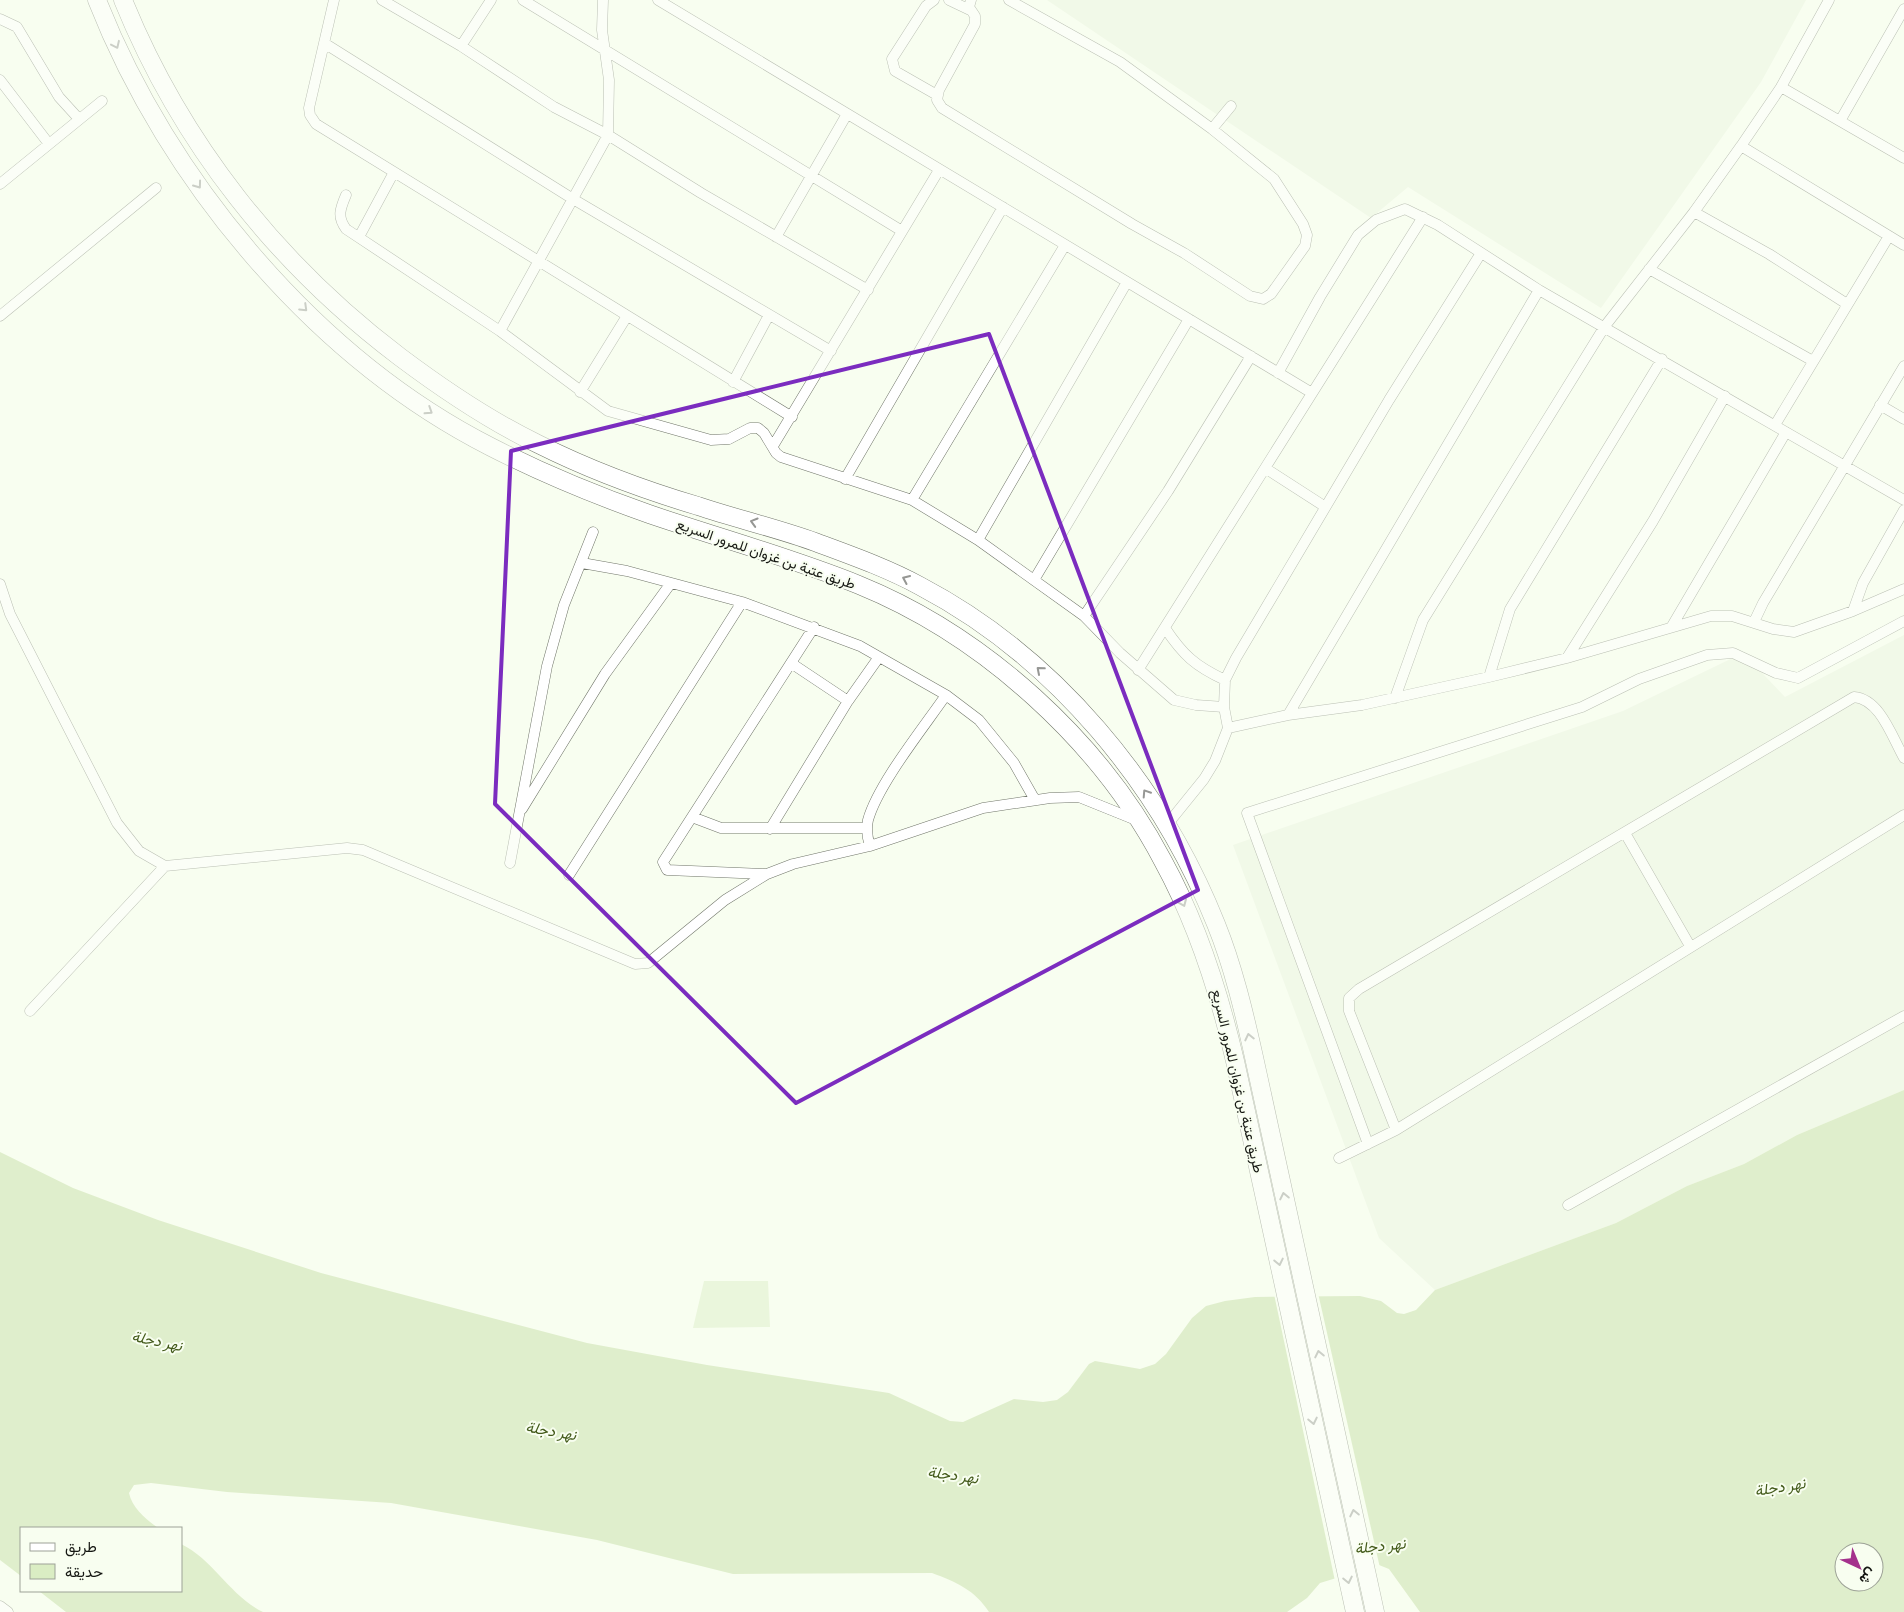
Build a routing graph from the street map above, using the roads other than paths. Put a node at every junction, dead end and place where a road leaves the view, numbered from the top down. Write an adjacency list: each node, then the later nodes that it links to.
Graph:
1 (97, 0): 116 (highway, طريق عتبة بن غزوان للمرور السريع, one-way to 116)
2 (123, 0): 117 (highway, طريق عتبة بن غزوان للمرور السريع, one-way to 2)
3 (334, 0): 16 (street)
4 (382, 0): 17 (street)
5 (491, 0): 17 (street)
6 (522, 0): 18 (street)
7 (603, 0): 18 (street)
8 (658, 0): 24 (street)
9 (934, 0): 21 (street)
10 (949, 0): 13 (street)
11 (1009, 0): 27 (street)
12 (1829, 0): 20 (street)
13 (971, 5): 21 (street)
14 (1904, 9): 26 (street)
15 (0, 19): 25 (street)
16 (324, 43): 33 (street); 38 (street)
17 (461, 46): 28 (street)
18 (605, 51): 28 (street); 34 (street)
19 (0, 80): 29 (street)
20 (1781, 87): 26 (street); 30 (street)
21 (937, 95): 27 (street)
22 (102, 101): 25 (street)
23 (1231, 106): 27 (street)
24 (847, 114): 32 (street); 34 (street)
25 (79, 119): 29 (street)
26 (1840, 121): 31 (street)
27 (1212, 129)
28 (608, 135): 38 (street); 44 (street)
29 (49, 144): 35 (street)
30 (1741, 146): 40 (street); 43 (street)
31 (1903, 154)
32 (939, 170): 39 (street); 42 (street)
33 (394, 172): 45 (street); 49 (street)
34 (809, 176): 42 (street); 44 (street)
35 (0, 184)
36 (156, 188): 56 (street)
37 (346, 195): 45 (street)
38 (574, 199): 49 (street); 55 (street)
39 (1003, 207): 46 (street); 79 (street)
40 (1694, 212): 50 (street); 54 (street)
41 (1423, 217): 48 (street); 66 (street); 69 (street)
42 (902, 231): 52 (street)
43 (1889, 236): 47 (street); 54 (street)
44 (776, 237): 52 (street)
45 (359, 238): 60 (street)
46 (1065, 245): 51 (street); 80 (street)
47 (1904, 245)
48 (1481, 253): 53 (street); 82 (street)
49 (538, 261): 57 (street); 60 (street)
50 (1650, 269): 59 (street); 64 (street)
51 (1127, 282): 58 (street); 85 (street)
52 (868, 290): 61 (street)
53 (1539, 290): 59 (street); 109 (street)
54 (1847, 304): 64 (street)
55 (769, 315): 61 (street); 67 (street)
56 (0, 316)
57 (627, 316): 67 (street); 68 (street)
58 (1189, 319): 62 (street); 87 (street)
59 (1605, 326): 63 (street); 106 (street)
60 (500, 331): 68 (street)
61 (831, 351): 72 (street)
62 (1251, 356): 66 (street); 93 (street)
63 (1662, 359): 70 (street); 103 (street)
64 (1813, 361): 74 (street)
65 (1904, 366): 71 (street)
66 (1278, 373): 69 (street)
67 (733, 382): 72 (street)
68 (580, 392): 76 (street)
69 (1312, 393): 78 (street)
70 (1725, 396): 74 (street); 100 (street)
71 (1880, 406): 73 (street); 77 (street)
72 (792, 417): 76 (street)
73 (1904, 419)
74 (1775, 425): 75 (street)
75 (1786, 432): 77 (street); 96 (street)
76 (773, 446): 79 (street)
77 (1845, 466): 81 (street); 95 (street)
78 (1266, 468): 82 (street); 98 (street)
79 (845, 479): 80 (street)
80 (912, 500): 85 (street)
81 (1904, 500)
82 (1324, 506): 104 (street)
83 (1904, 510): 92 (street)
84 (593, 532): 86 (street)
85 (978, 540): 87 (street)
86 (582, 563): 88 (street); 114 (street)
87 (1034, 580): 93 (street)
88 (671, 583): 91 (street); 114 (street)
89 (0, 584): 123 (street)
90 (1904, 589): 92 (street)
91 (742, 602): 97 (street); 125 (street)
92 (1853, 611): 95 (street)
93 (1084, 616): 102 (street)
94 (1904, 621): 130 (street)
95 (1754, 622): 96 (street)
96 (1672, 626): 100 (street)
97 (814, 627): 99 (street); 101 (street)
98 (1165, 628): 102 (street); 104 (street)
99 (879, 657): 105 (street); 107 (street)
100 (1567, 658): 103 (street)
101 (791, 663): 107 (street); 115 (street)
102 (1138, 670): 108 (street)
103 (1489, 677): 106 (street)
104 (1225, 680): 108 (street)
105 (946, 695): 112 (street); 118 (street)
106 (1395, 698): 109 (street)
107 (848, 701): 119 (street)
108 (1224, 707): 110 (street)
109 (1288, 715): 110 (street)
110 (1228, 728): 117 (street)
111 (1904, 758): 120 (street)
112 (1035, 800): 116 (street); 121 (street)
113 (1904, 815): 126 (street)
114 (518, 816): 122 (street)
115 (692, 817): 119 (street); 124 (street)
116 (1140, 821): 135 (highway, طريق عتبة بن غزوان للمرور السريع, one-way to 135)
117 (1166, 826): 136 (highway, طريق عتبة بن غزوان للمرور السريع, one-way to 117)
118 (866, 828): 119 (street); 121 (street)
119 (770, 829)
120 (1624, 833): 126 (street); 129 (street)
121 (870, 846): 124 (street)
122 (510, 863)
123 (165, 866): 124 (street); 127 (street)
124 (767, 874)
125 (569, 875)
126 (1690, 946): 129 (street)
127 (30, 1011)
128 (1904, 1016): 132 (street)
129 (1396, 1130): 130 (street)
130 (1368, 1144): 131 (street)
131 (1339, 1158)
132 (1568, 1205)
133 (0, 1606): 134 (street)
134 (8, 1612)
135 (1355, 1612)
136 (1375, 1612)

